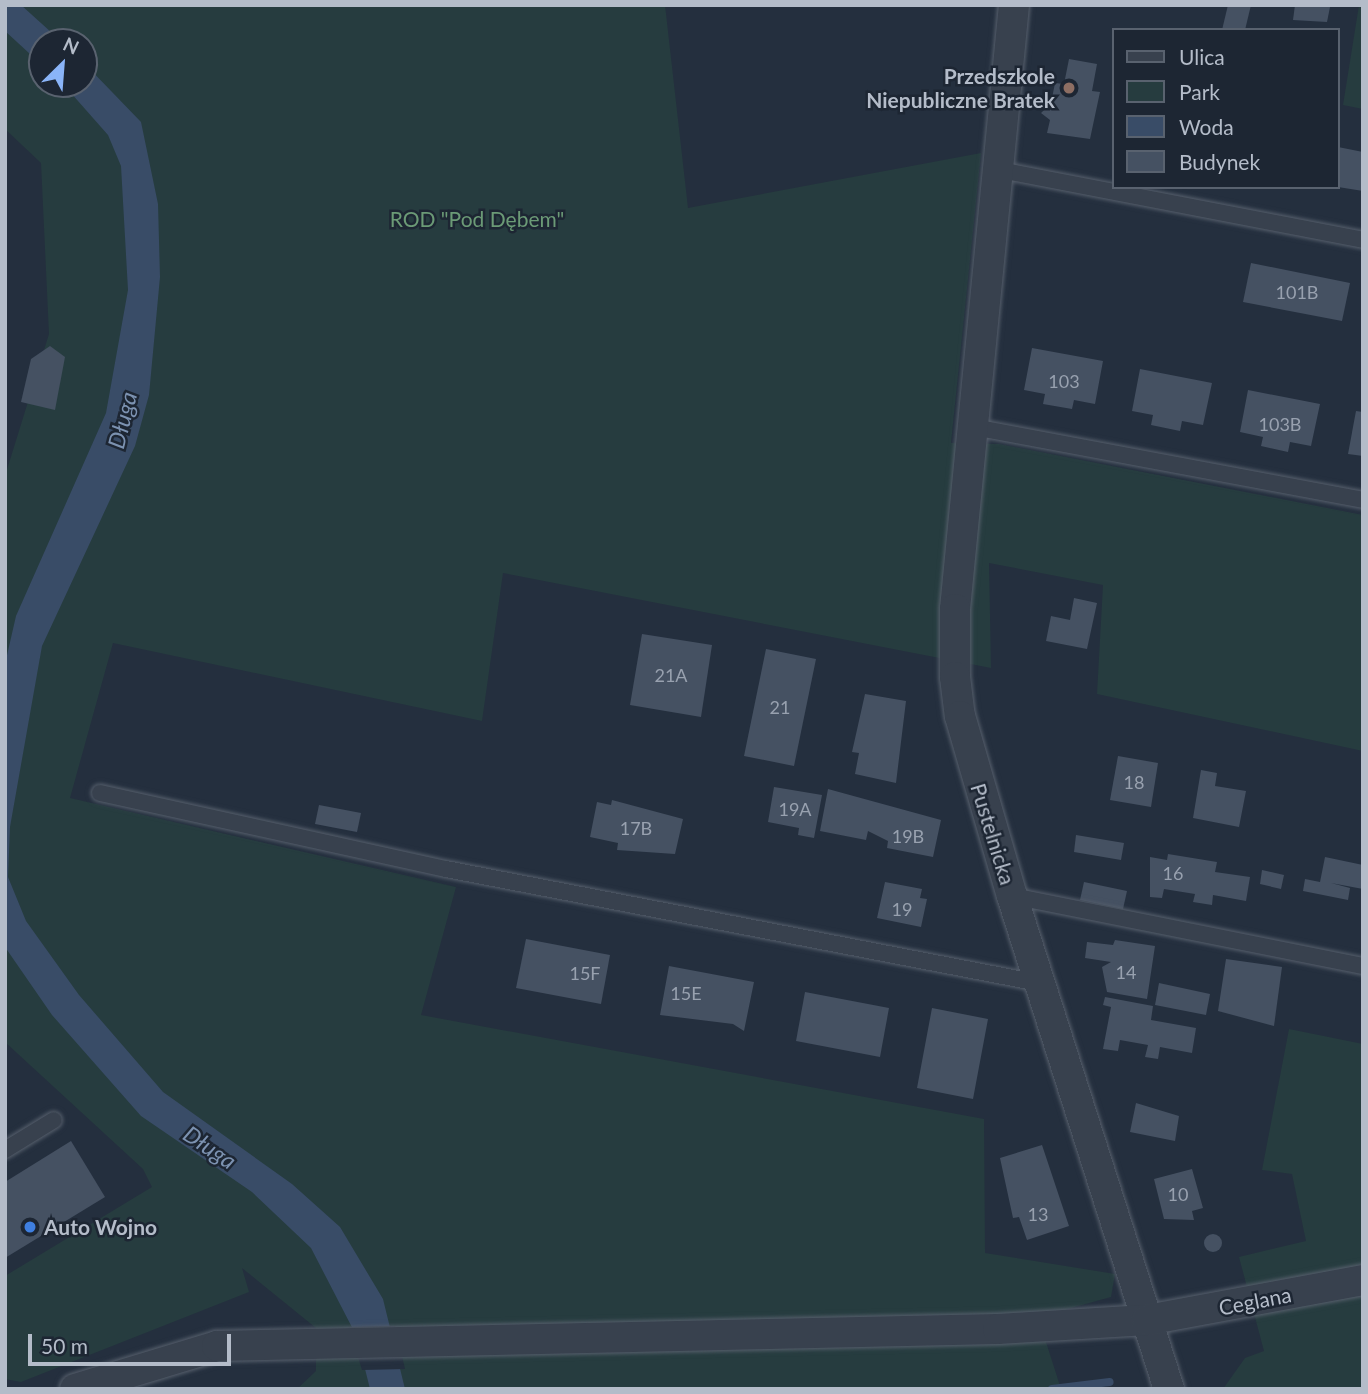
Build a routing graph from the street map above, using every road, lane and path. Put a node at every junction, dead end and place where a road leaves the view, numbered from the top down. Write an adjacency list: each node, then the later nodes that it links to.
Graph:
1 (1014, 5): 2 (street, Pustelnicka)
2 (1000, 170): 3 (lane); 4 (street, Pustelnicka)
3 (1363, 240)
4 (974, 427): 5 (lane); 7 (street, Pustelnicka)
5 (1363, 500)
6 (100, 793): 9 (lane)
7 (1012, 896): 8 (lane); 9 (street, Pustelnicka)
8 (1363, 965)
9 (1039, 983): 13 (street, Pustelnicka)
10 (54, 1119): 11 (lane)
11 (5, 1150)
12 (1363, 1280): 13 (street, Ceglana)
13 (1146, 1320): 14 (street, Ceglana); 15 (street, Pustelnicka)
14 (75, 1389)
15 (1169, 1389)

